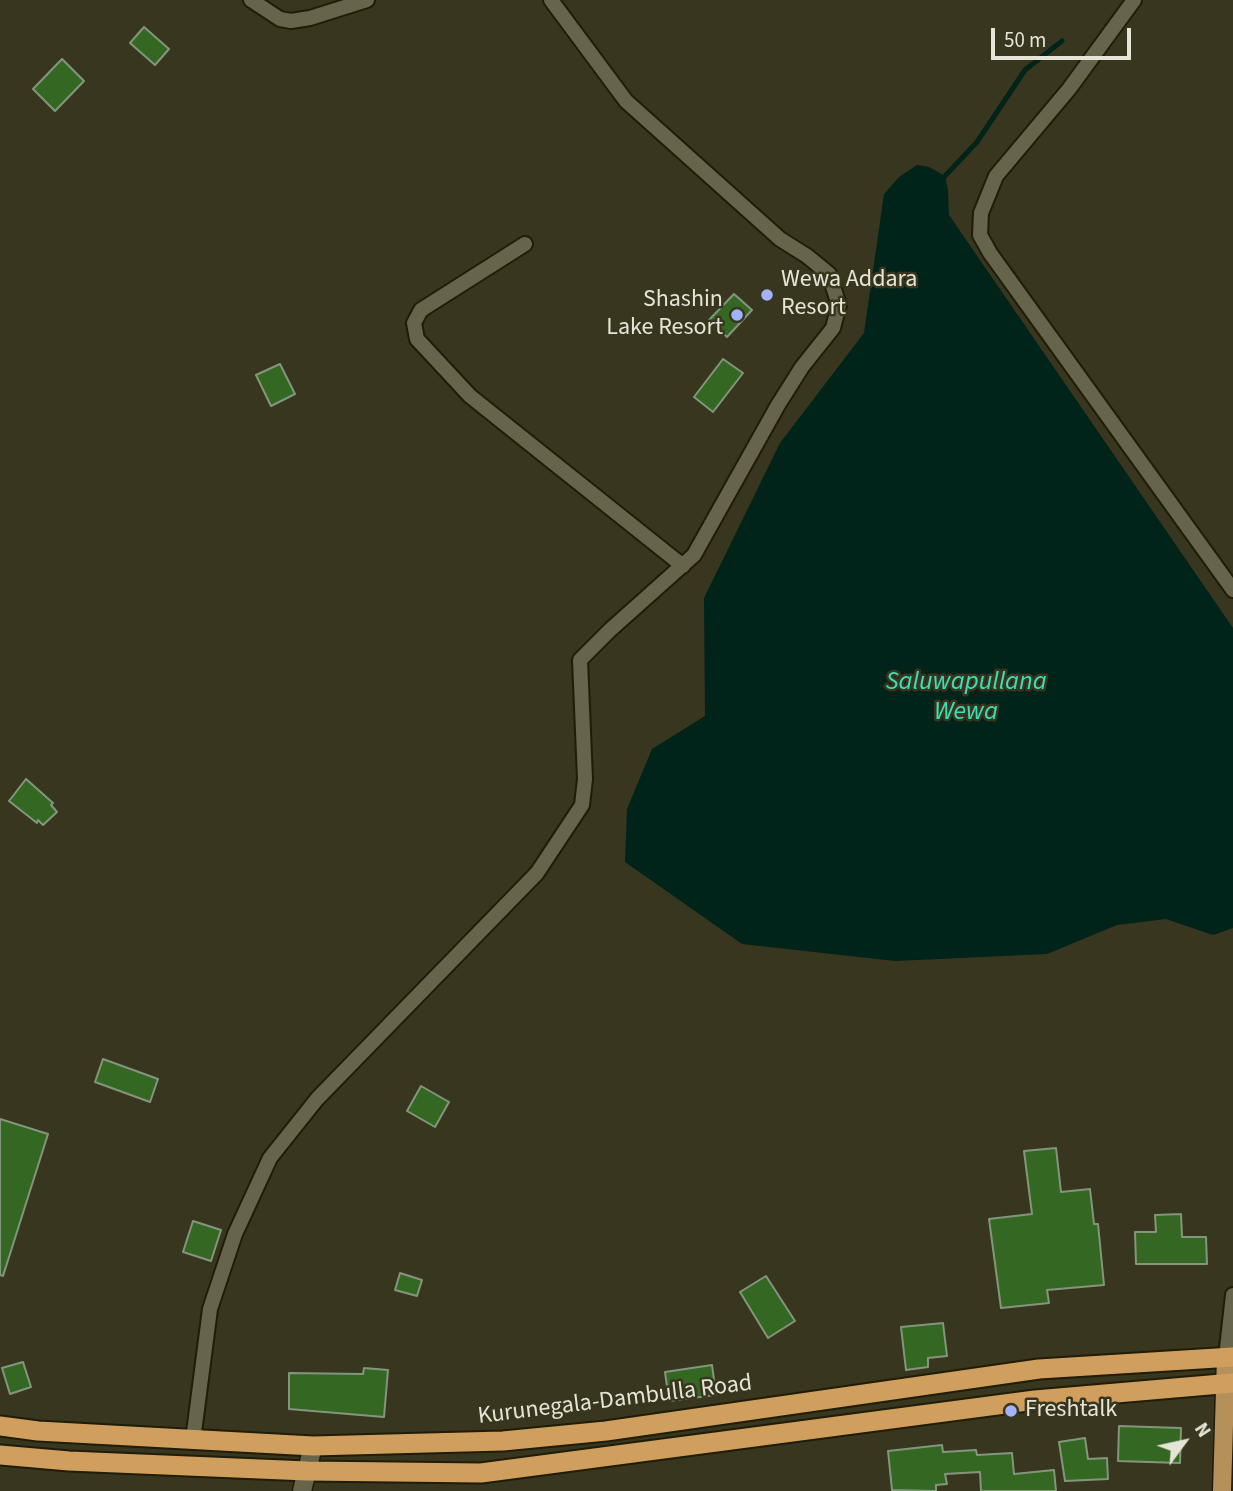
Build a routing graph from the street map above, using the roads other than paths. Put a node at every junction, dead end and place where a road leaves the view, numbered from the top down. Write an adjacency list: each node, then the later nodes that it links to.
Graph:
1 (250, 0): 2 (street)
2 (367, 0)
3 (551, 0): 6 (street)
4 (1134, 0): 7 (street)
5 (525, 244): 6 (street)
6 (682, 566): 12 (street)
7 (1233, 590)
8 (1233, 1295): 9 (street)
9 (1230, 1357): 10 (main road); 13 (highway, Kurunegala-Dambulla Road)
10 (1229, 1383): 15 (highway); 17 (main road)
11 (0, 1426): 12 (highway, Kurunegala-Dambulla Road)
12 (193, 1440): 13 (highway, Kurunegala-Dambulla Road)
13 (313, 1447): 15 (street)
14 (0, 1455): 15 (highway)
15 (307, 1471): 16 (street)
16 (302, 1491)
17 (1222, 1491)

